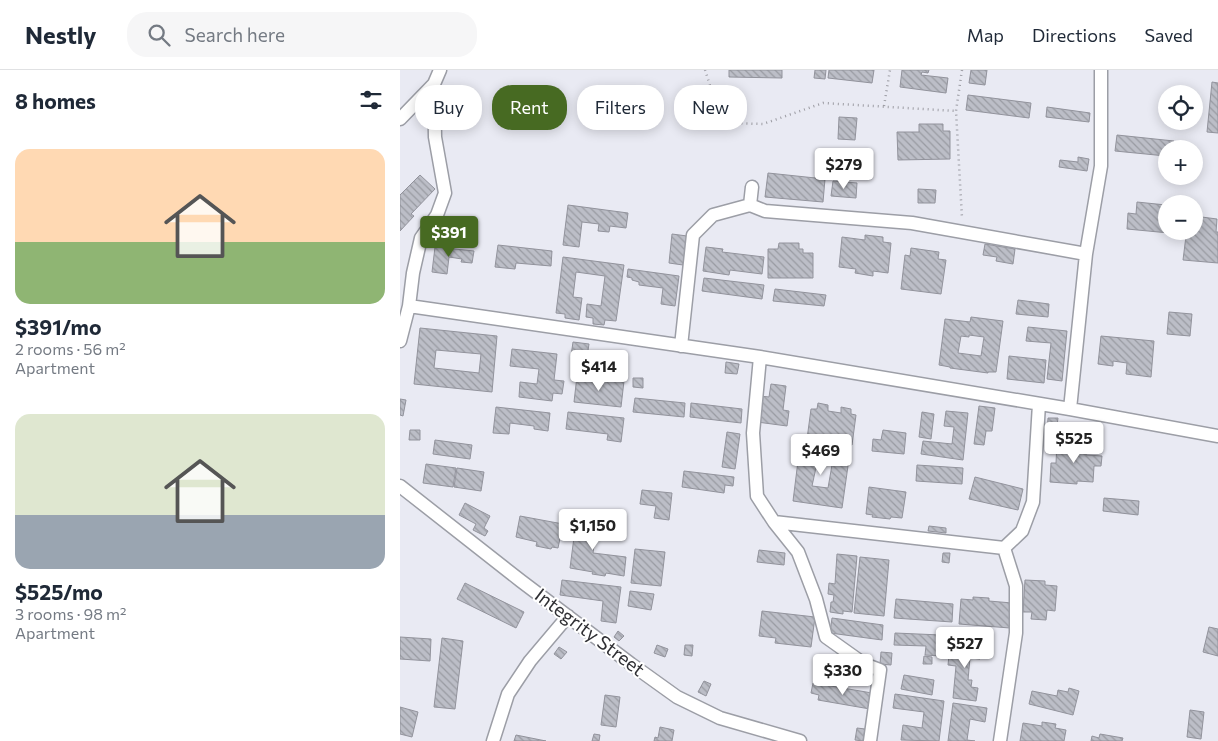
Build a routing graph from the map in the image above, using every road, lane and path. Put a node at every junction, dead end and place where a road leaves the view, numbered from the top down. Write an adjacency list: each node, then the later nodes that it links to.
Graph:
1 (440, 70): 6 (street)
2 (705, 70): 7 (path)
3 (890, 70): 7 (path)
4 (962, 70): 8 (path)
5 (1101, 70): 13 (street)
6 (434, 84): 9 (street); 14 (street)
7 (884, 106): 8 (path)
8 (956, 111): 12 (path)
9 (400, 119)
10 (752, 187): 11 (street)
11 (750, 205): 12 (street); 16 (street)
12 (963, 232): 13 (street)
13 (1086, 254): 19 (street)
14 (410, 306): 15 (street); 16 (street)
15 (400, 340)
16 (681, 346): 17 (street)
17 (760, 357): 18 (street); 22 (street)
18 (1039, 404): 19 (street); 23 (street)
19 (1070, 409): 20 (street)
20 (1218, 436)
21 (400, 486): 24 (street, Integrity Street)
22 (774, 522): 23 (street); 27 (street)
23 (1004, 548): 28 (street)
24 (568, 616): 25 (street); 26 (street, Integrity Street)
25 (493, 741)
26 (800, 741)
27 (870, 741)
28 (1000, 741)

